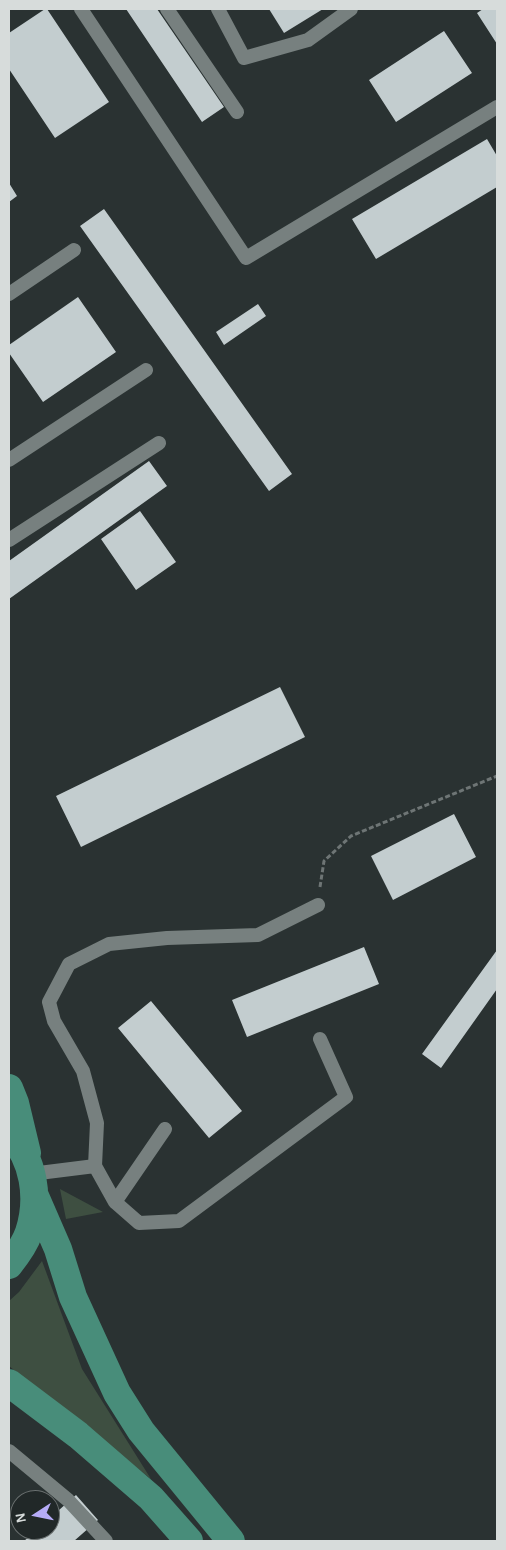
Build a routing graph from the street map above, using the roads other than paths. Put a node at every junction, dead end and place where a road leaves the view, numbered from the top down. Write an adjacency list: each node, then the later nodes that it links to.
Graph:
1 (81, 9): 5 (lane)
2 (167, 9): 6 (lane)
3 (218, 9): 4 (lane)
4 (351, 9)
5 (497, 107)
6 (237, 112)
7 (74, 250): 8 (lane)
8 (9, 294)
9 (146, 370): 11 (lane)
10 (159, 443): 12 (lane)
11 (9, 460)
12 (9, 540)
13 (318, 905): 18 (lane)
14 (320, 1039): 20 (lane)
15 (9, 1088): 19 (main road)
16 (165, 1129): 20 (lane)
17 (9, 1133): 19 (main road)
18 (95, 1166): 19 (lane); 20 (lane)
19 (33, 1185): 21 (main road); 26 (main road)
20 (115, 1202)
21 (9, 1265)
22 (9, 1383): 25 (main road)
23 (9, 1451): 24 (lane)
24 (106, 1541)
25 (189, 1541)
26 (231, 1541)

